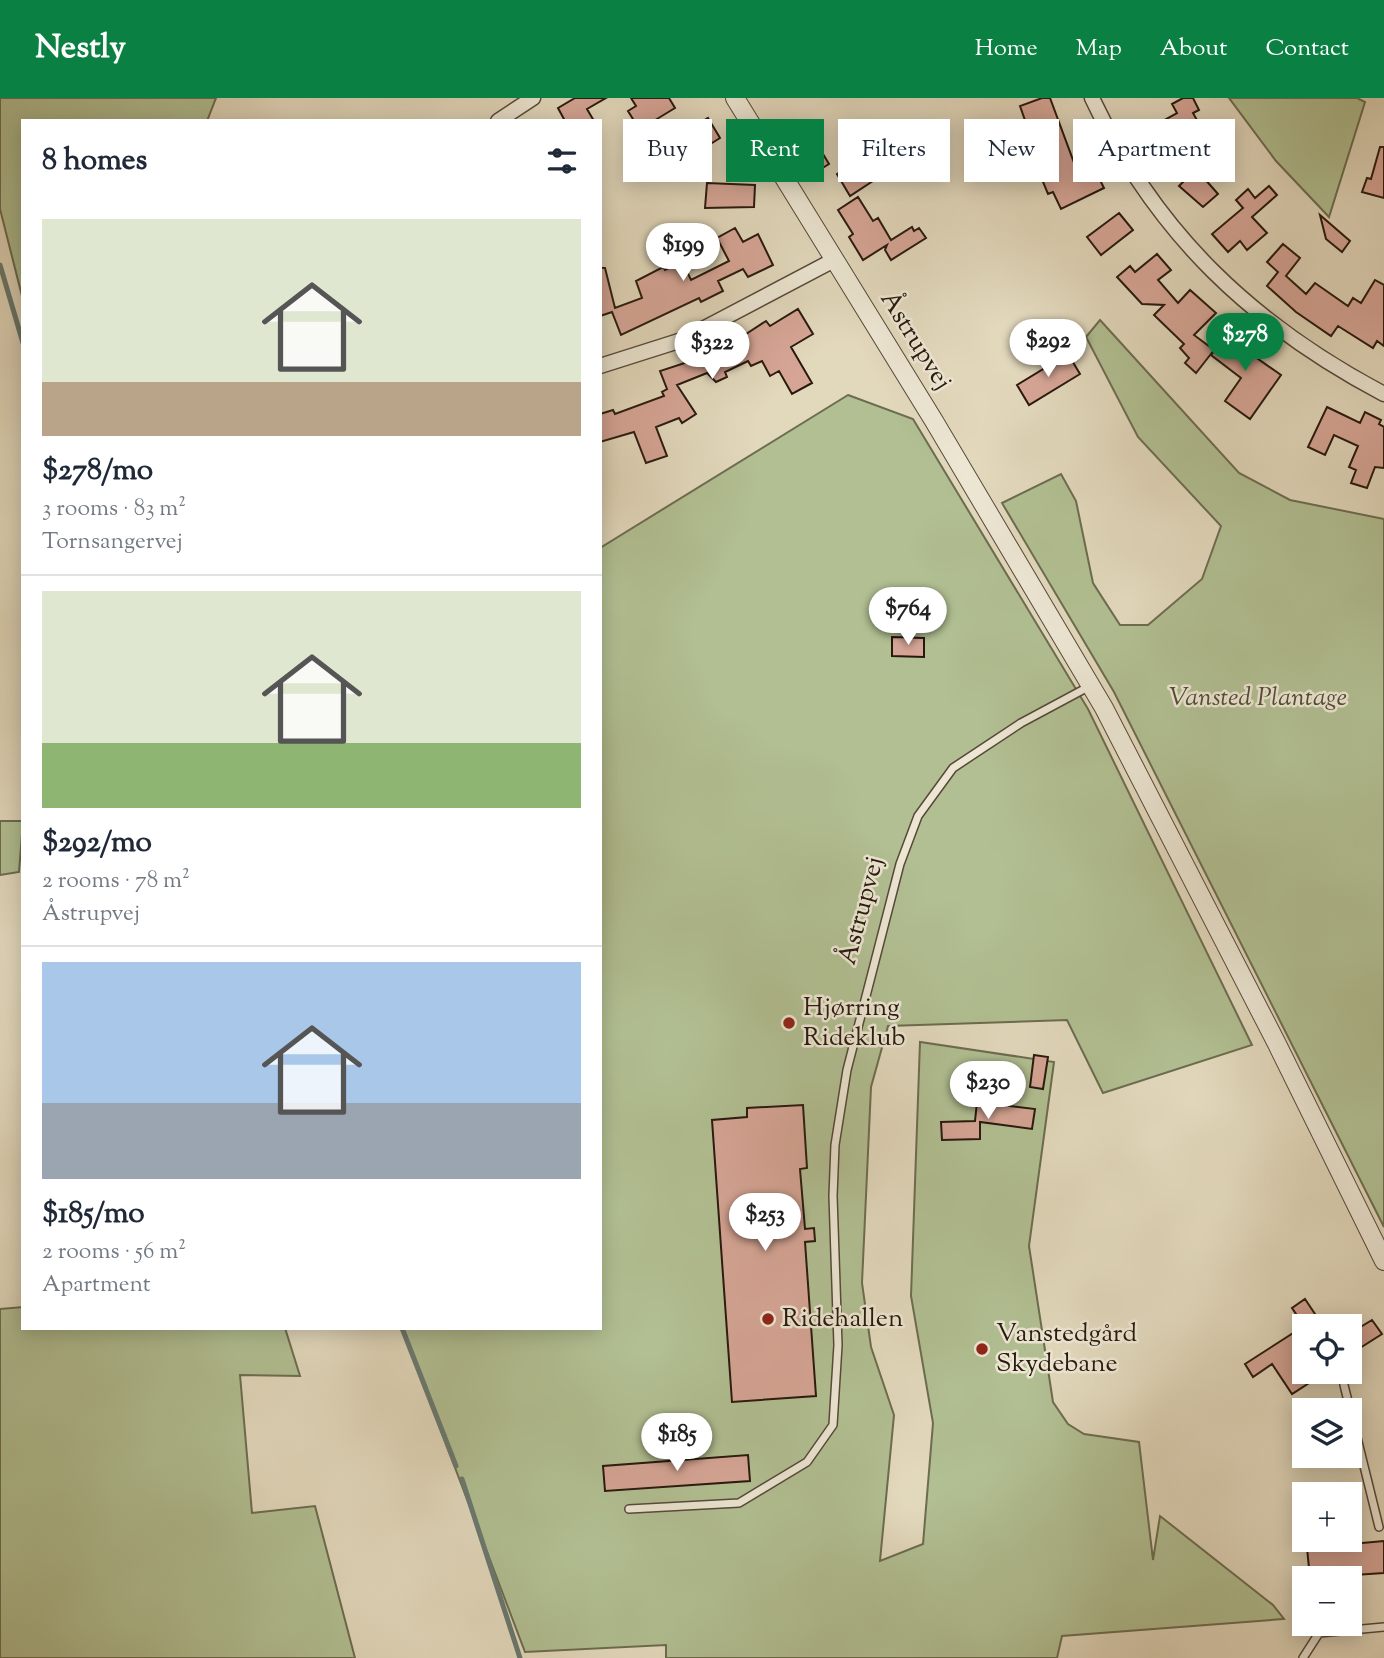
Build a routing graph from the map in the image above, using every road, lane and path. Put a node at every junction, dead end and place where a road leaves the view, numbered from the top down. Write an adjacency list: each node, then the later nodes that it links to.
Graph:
1 (735, 98): 5 (street, Åstrupvej)
2 (1092, 98): 7 (street)
3 (527, 100): 4 (street)
4 (501, 119)
5 (834, 260): 6 (street); 8 (street, Åstrupvej)
6 (602, 365)
7 (1384, 394)
8 (1091, 685): 9 (street, Åstrupvej); 11 (lane, Åstrupvej)
9 (1384, 1261)
10 (1344, 1385): 12 (lane)
11 (629, 1509)
12 (1379, 1527)
13 (1384, 1627): 14 (lane)
14 (1303, 1658)

